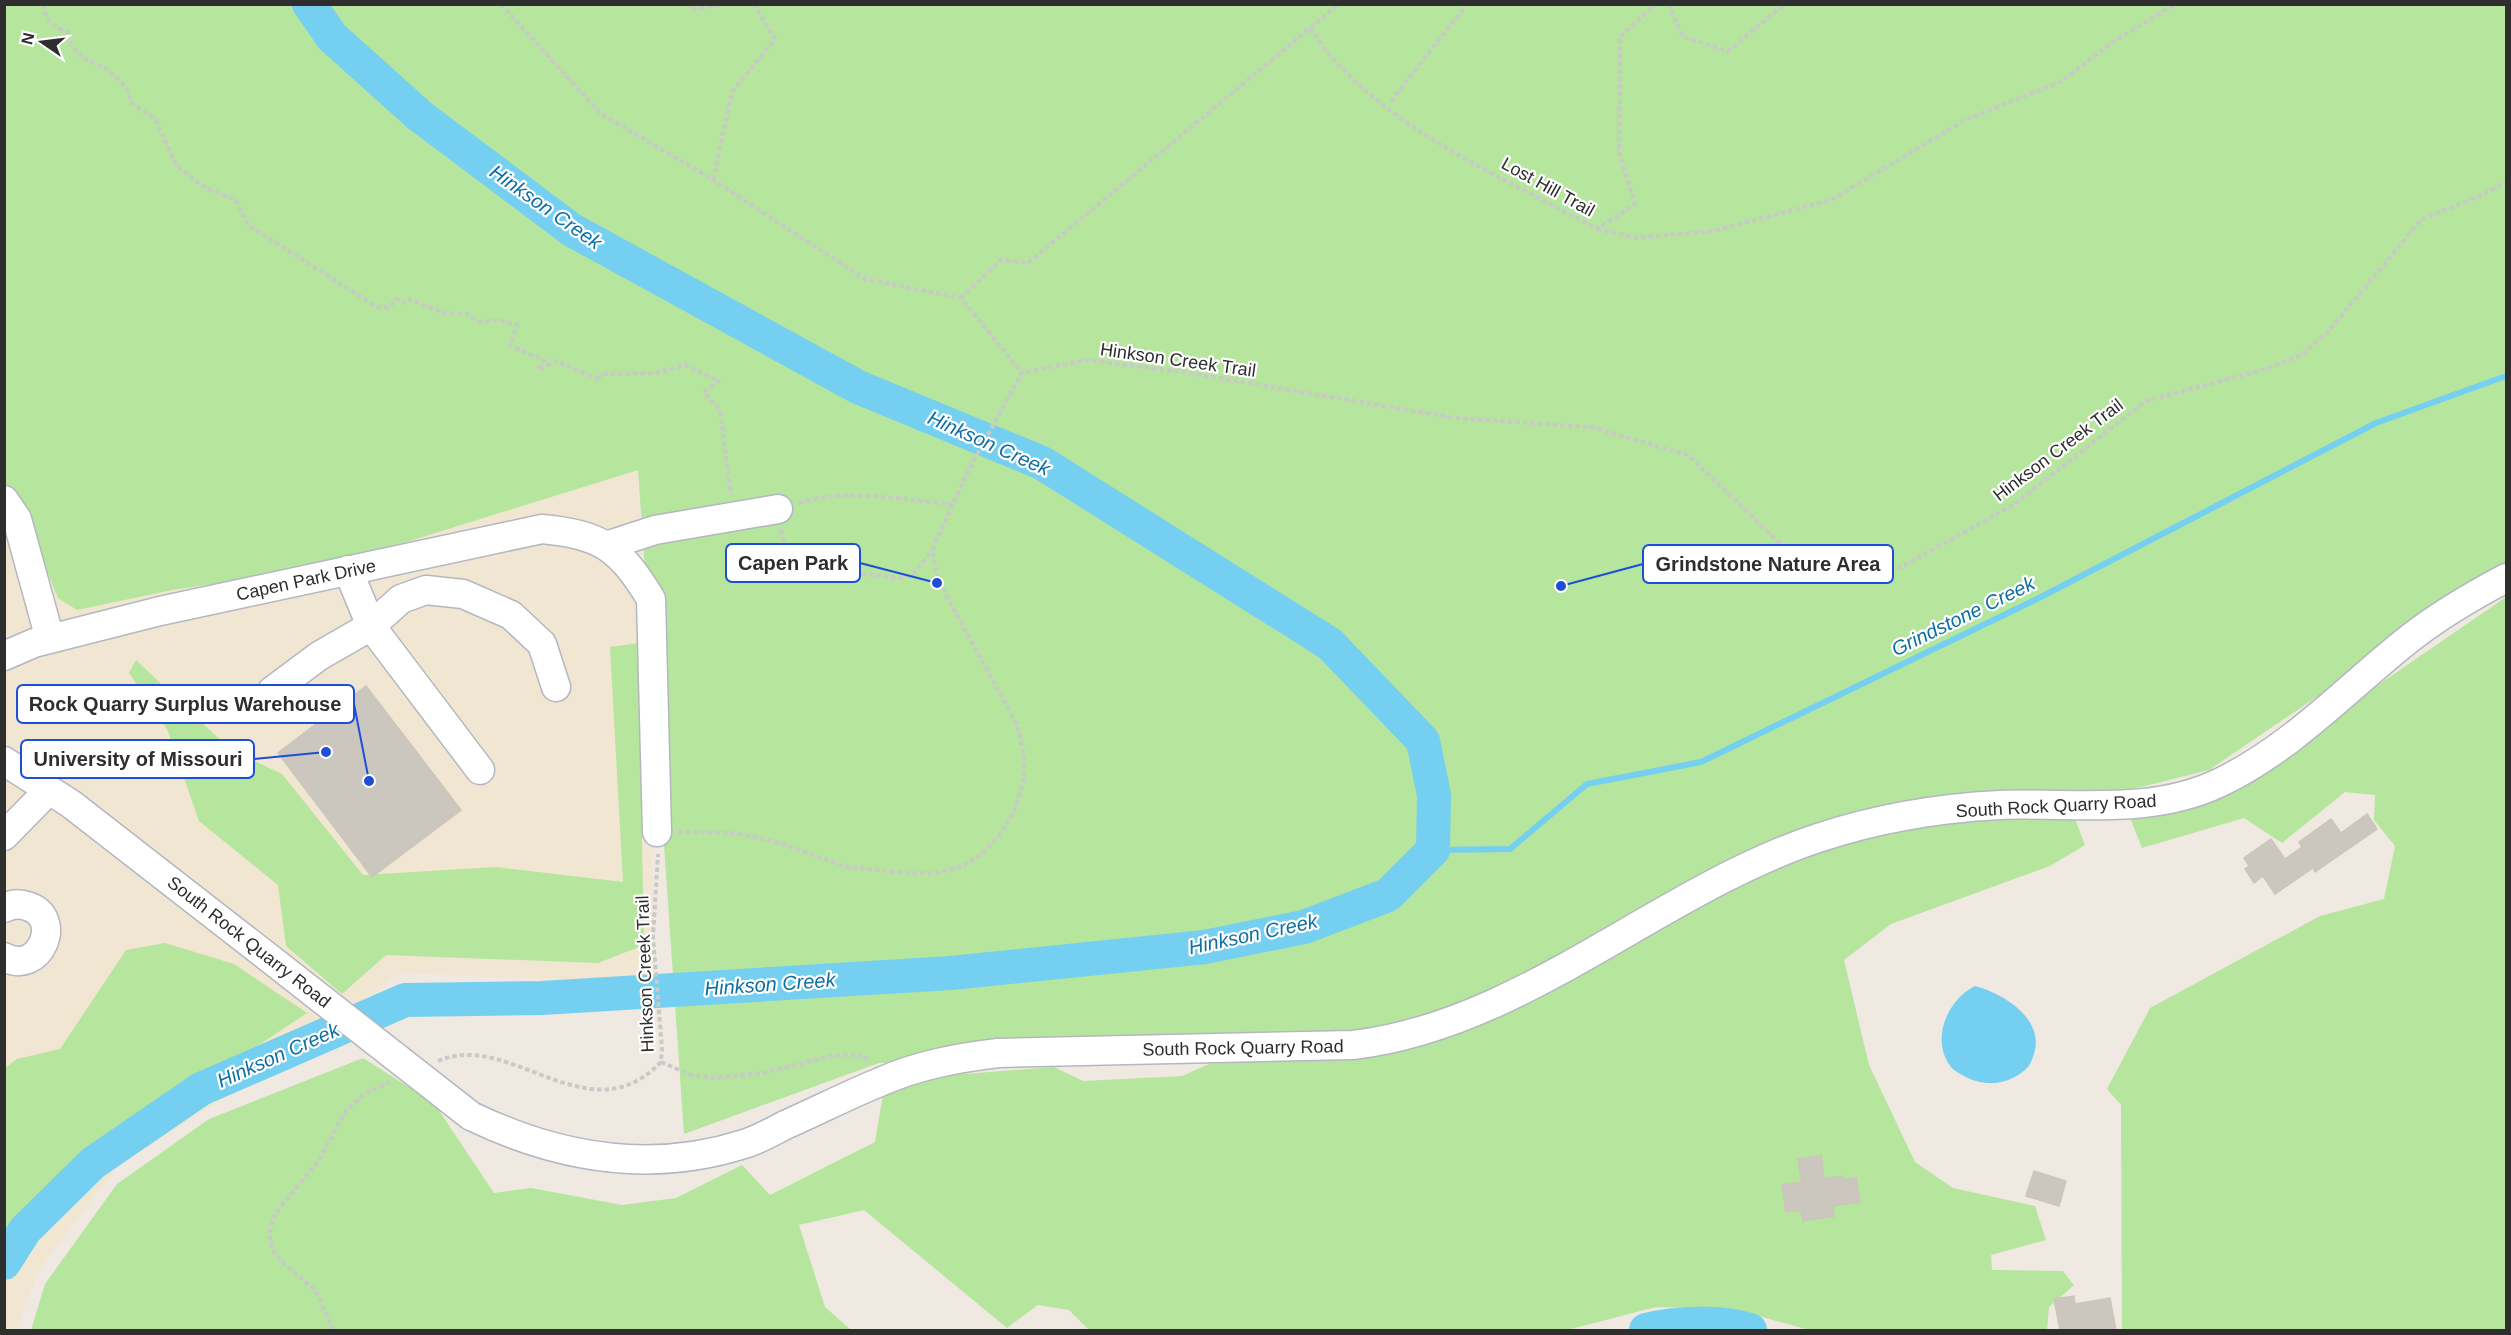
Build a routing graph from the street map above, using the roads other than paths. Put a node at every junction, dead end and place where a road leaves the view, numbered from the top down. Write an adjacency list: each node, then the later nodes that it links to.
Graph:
1 (4, 500): 4 (street)
2 (778, 509): 3 (street)
3 (609, 545): 5 (street, Capen Park Drive); 15 (street)
4 (16, 556): 8 (street)
5 (348, 570): 7 (street); 8 (street, Capen Park Drive)
6 (2506, 578): 14 (street, South Rock Quarry Road, bridge)
7 (371, 626): 10 (street); 11 (street); 13 (street)
8 (50, 639): 9 (street, Capen Park Drive)
9 (4, 656)
10 (556, 687)
11 (272, 691)
12 (4, 761): 14 (street, South Rock Quarry Road)
13 (480, 770)
14 (49, 790): 16 (street)
15 (657, 832)
16 (4, 836)
17 (6, 903): 18 (street)
18 (4, 957)

